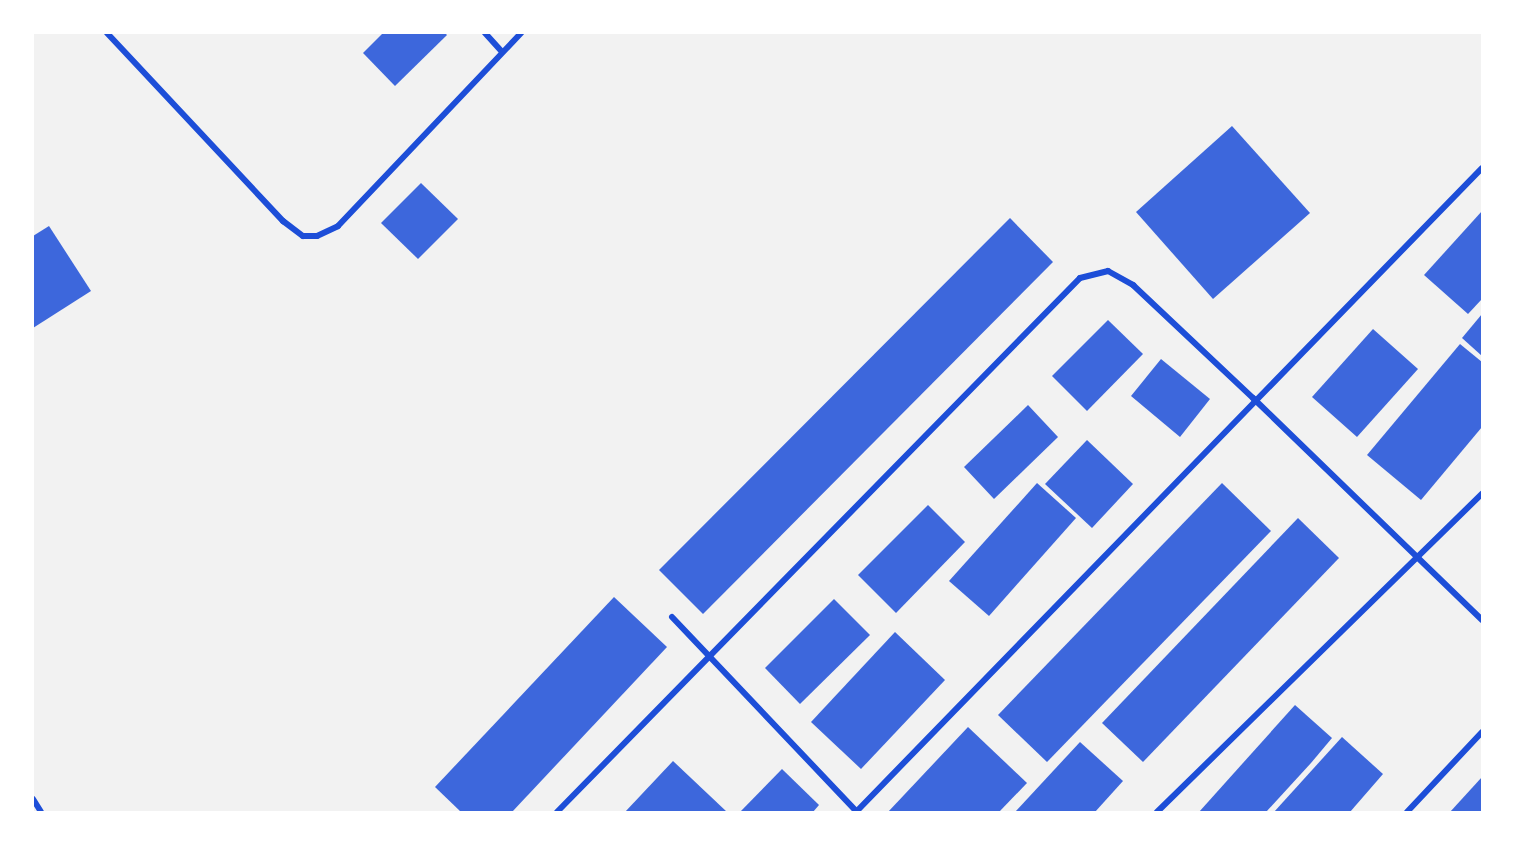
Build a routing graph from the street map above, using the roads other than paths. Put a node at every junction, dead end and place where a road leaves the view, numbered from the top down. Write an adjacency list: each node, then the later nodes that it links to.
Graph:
1 (107, 33): 4 (street)
2 (485, 33): 4 (street)
3 (521, 33): 4 (street)
4 (502, 52)
5 (1482, 168): 6 (street)
6 (1253, 398): 8 (street); 11 (street); 16 (street)
7 (1482, 494): 8 (street)
8 (1419, 560): 10 (street); 17 (street)
9 (672, 617): 11 (street)
10 (1482, 620)
11 (708, 658): 15 (street); 16 (street)
12 (1482, 732): 18 (street)
13 (33, 799): 14 (street)
14 (41, 812)
15 (557, 812)
16 (856, 812)
17 (1157, 812)
18 (1407, 812)

